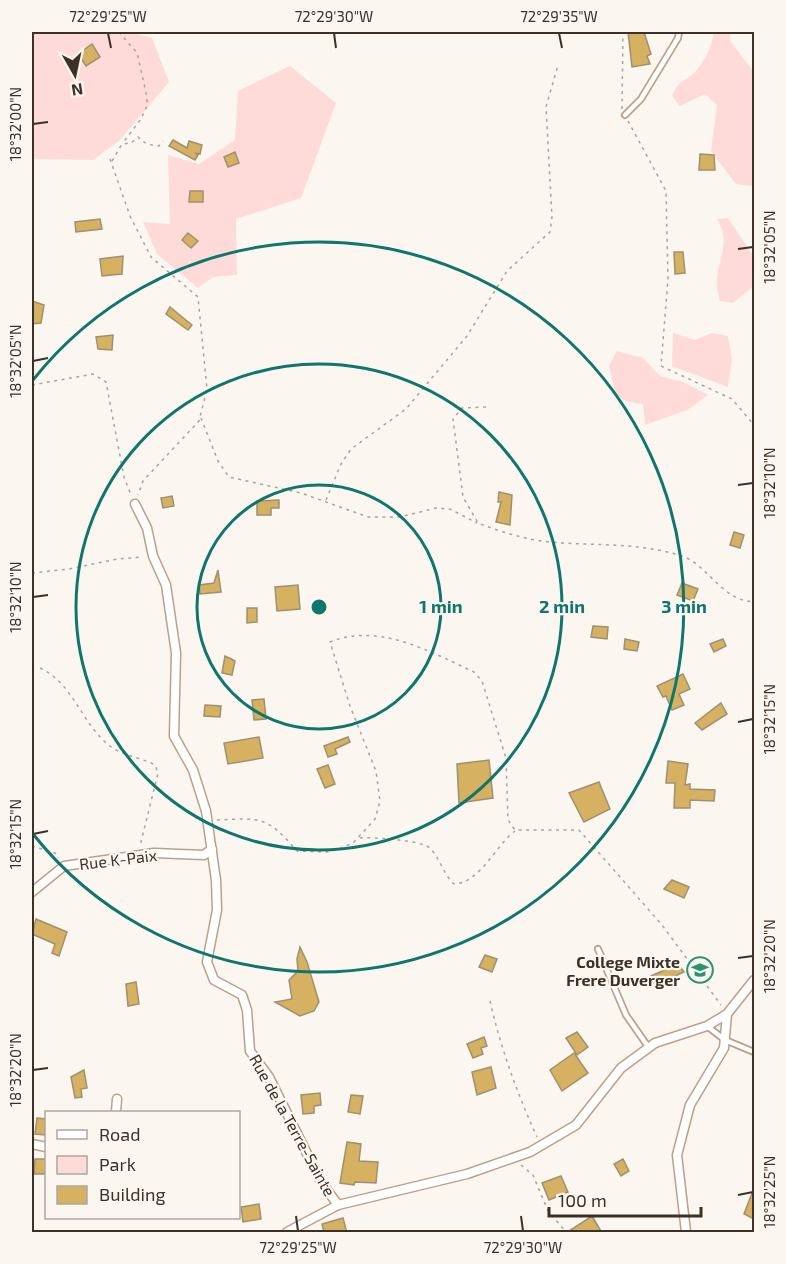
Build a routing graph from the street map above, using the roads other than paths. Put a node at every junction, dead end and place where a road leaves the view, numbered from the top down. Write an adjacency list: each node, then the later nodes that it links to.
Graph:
1 (679, 32): 2 (lane)
2 (625, 115)
3 (135, 504): 4 (street, Rue de la Terre-Sainte)
4 (212, 849): 5 (street, Rue K-Paix); 15 (street, Rue de la Terre-Sainte)
5 (32, 892)
6 (598, 949): 11 (lane)
7 (754, 980): 8 (street)
8 (727, 1014): 9 (street); 10 (street)
9 (707, 1026): 10 (lane); 11 (street)
10 (725, 1040): 12 (lane); 17 (street)
11 (649, 1048): 15 (street)
12 (754, 1052)
13 (117, 1099): 14 (street)
14 (116, 1111)
15 (338, 1205): 16 (street)
16 (287, 1233)
17 (686, 1233)

